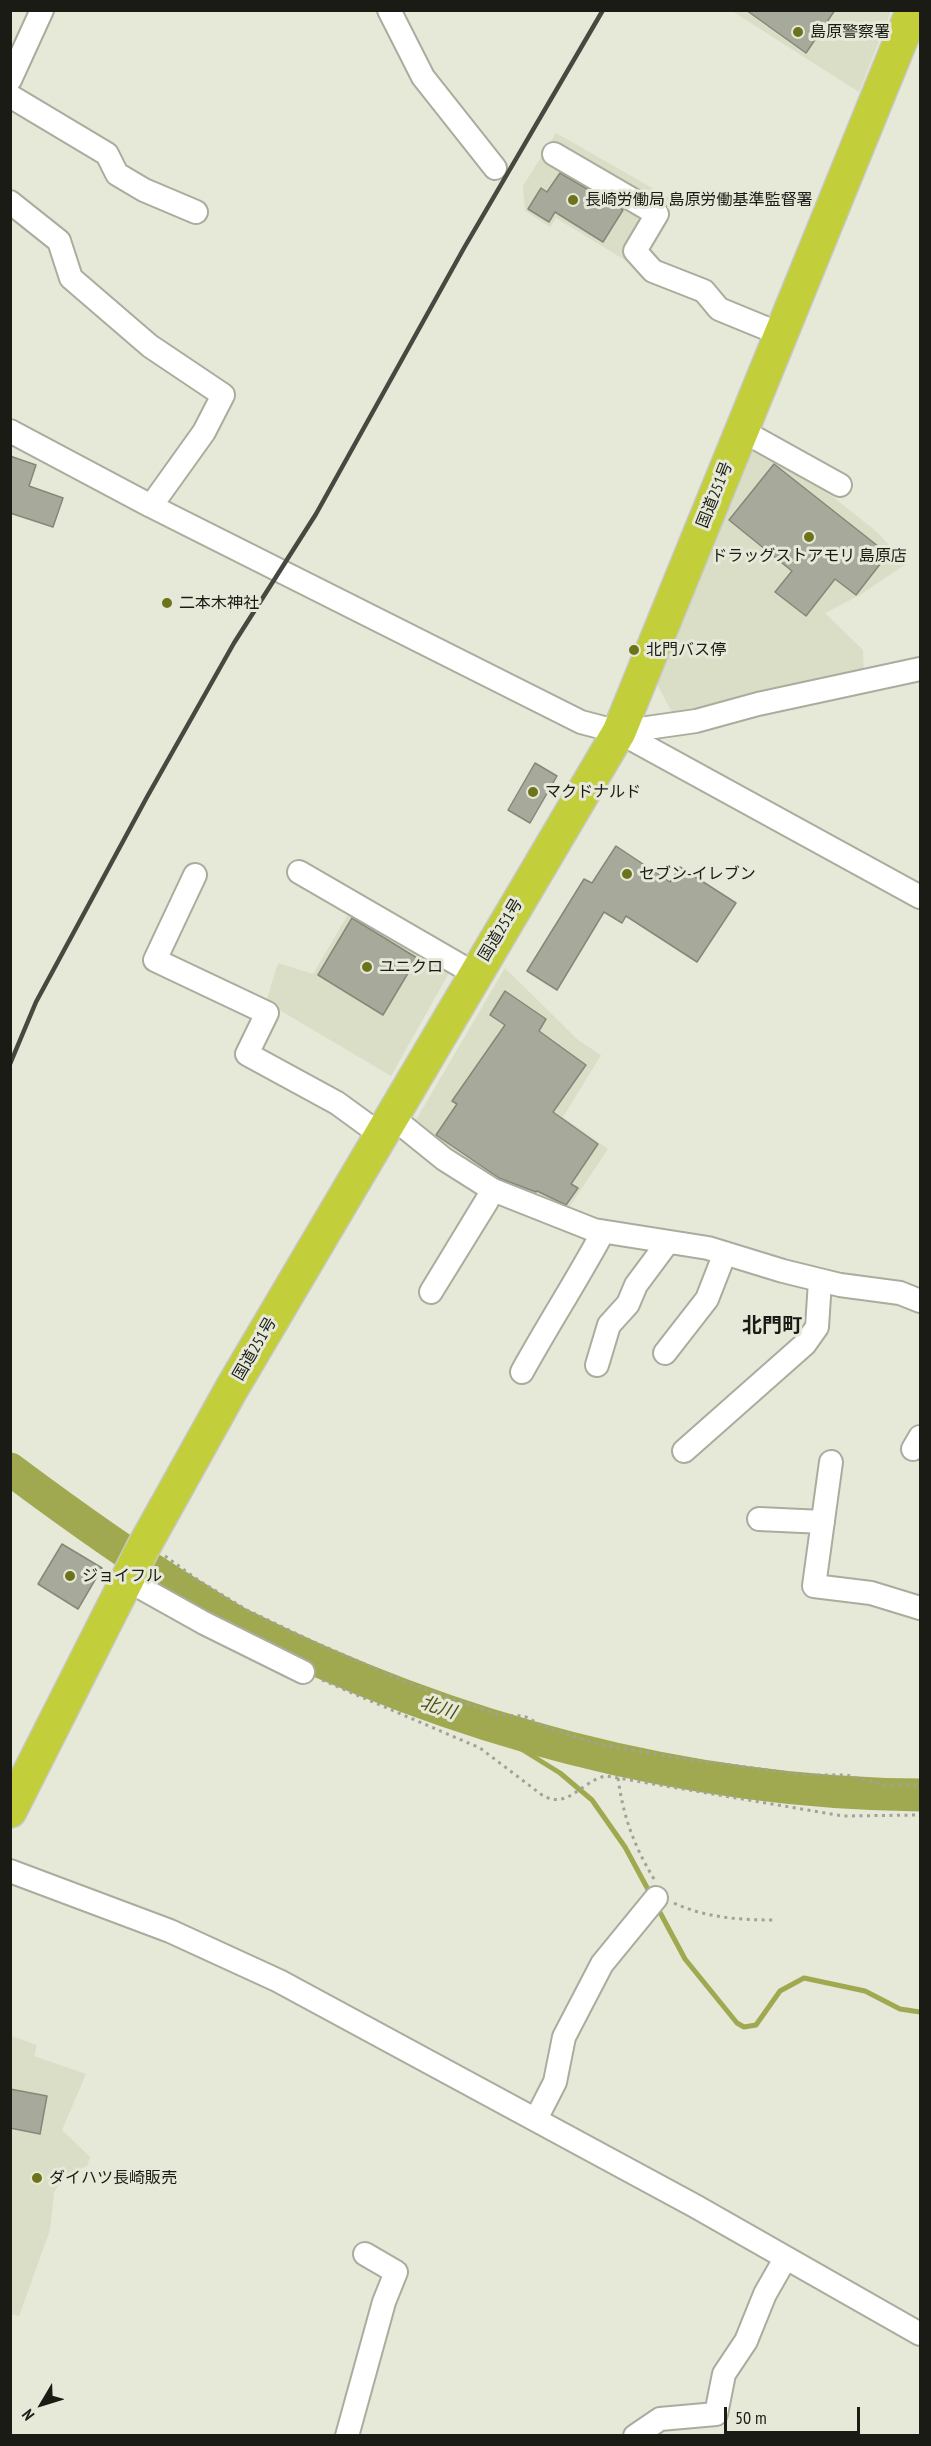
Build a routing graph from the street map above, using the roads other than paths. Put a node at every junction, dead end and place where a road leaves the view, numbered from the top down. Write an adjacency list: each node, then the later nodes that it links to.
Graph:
1 (42, 10): 4 (street)
2 (389, 10): 7 (street)
3 (913, 10): 10 (highway, 国道251号)
4 (10, 80)
5 (10, 96): 9 (street)
6 (554, 154): 10 (street)
7 (495, 168)
8 (10, 202): 14 (street)
9 (196, 212)
10 (780, 334): 11 (highway, 国道251号)
11 (741, 429): 13 (street); 16 (highway, 国道251号)
12 (10, 431): 14 (street)
13 (840, 485)
14 (151, 506): 16 (street)
15 (920, 669): 16 (street)
16 (618, 732): 19 (street); 20 (highway, 国道251号)
17 (299, 872): 20 (street)
18 (195, 875): 21 (street)
19 (921, 897)
20 (475, 974): 21 (highway, 国道251号)
21 (386, 1126): 22 (street); 34 (highway, 国道251号)
22 (603, 1232): 23 (street); 29 (street)
23 (668, 1242): 24 (street); 28 (street)
24 (725, 1253): 25 (street); 27 (street)
25 (820, 1281): 26 (street); 30 (street)
26 (919, 1297)
27 (665, 1353)
28 (597, 1365)
29 (522, 1372)
30 (684, 1451)
31 (831, 1462): 33 (street)
32 (759, 1519): 33 (street)
33 (823, 1522): 35 (street)
34 (137, 1561): 36 (street); 37 (highway, 国道251号)
35 (921, 1608)
36 (303, 1672)
37 (20, 1769): 38 (highway, 国道251号)
38 (10, 1811)
39 (10, 1871): 41 (street)
40 (658, 1896): 41 (street)
41 (536, 2119): 43 (street)
42 (365, 2254): 45 (street)
43 (785, 2259): 44 (street); 46 (street)
44 (921, 2334)
45 (347, 2436)
46 (635, 2436)

